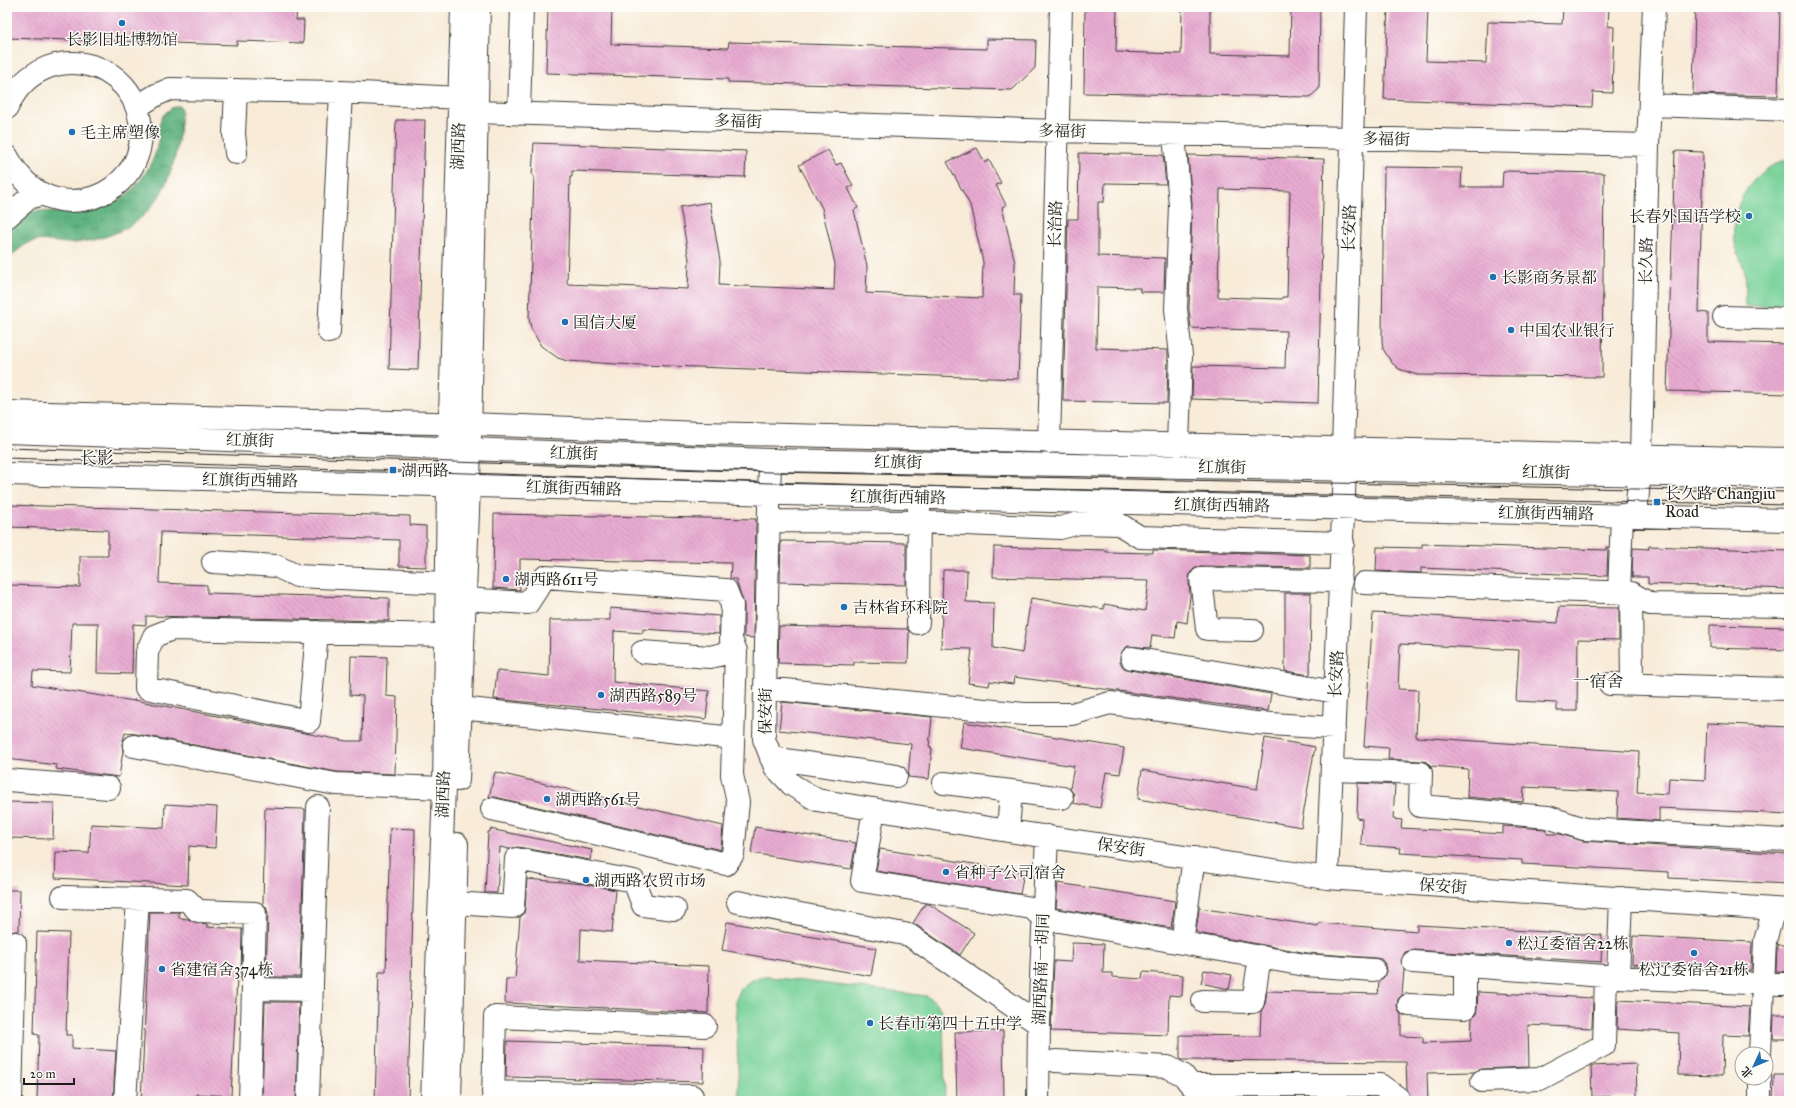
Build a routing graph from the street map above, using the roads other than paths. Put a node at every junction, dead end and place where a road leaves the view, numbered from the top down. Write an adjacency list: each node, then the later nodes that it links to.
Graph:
1 (462, 7): 9 (street, 湖西路)
2 (479, 7): 14 (street, 湖西路)
3 (522, 7): 15 (street)
4 (1061, 7): 16 (street, 长治路)
5 (1356, 7): 18 (street, 长安路)
6 (1654, 7): 10 (street, 长久路)
7 (236, 90): 8 (street); 11 (street); 20 (street)
8 (341, 92): 9 (street); 26 (street)
9 (460, 98): 28 (street, 湖西路)
10 (1650, 105): 13 (street); 19 (street, 长久路)
11 (137, 107): 12 (street); 22 (street)
12 (7, 108)
13 (1789, 110)
14 (476, 112): 15 (street, 多福街); 28 (street, 湖西路)
15 (519, 114): 16 (street, 多福街)
16 (1058, 131): 17 (street, 多福街); 30 (street, 长治路)
17 (1174, 134): 18 (street, 多福街); 31 (street)
18 (1351, 138): 19 (street, 多福街); 35 (street, 长安路)
19 (1648, 145): 36 (street, 长久路)
20 (236, 152)
21 (8, 159): 22 (street)
22 (43, 194): 23 (street)
23 (7, 217)
24 (1724, 317): 25 (street)
25 (1789, 319)
26 (329, 332)
27 (7, 412): 28 (street, 红旗街)
28 (460, 424): 30 (street, 红旗街); 32 (street, 湖西路)
29 (7, 432): 32 (street, 红旗街)
30 (1049, 442): 31 (street, 红旗街)
31 (1178, 445): 35 (street, 红旗街)
32 (460, 448): 34 (street, 红旗街); 39 (street, 湖西路); 40 (street, 湖西路)
33 (1789, 459): 36 (street, 红旗街)
34 (770, 460): 35 (street, 红旗街); 41 (street, 保安街)
35 (1344, 460): 36 (street, 红旗街); 43 (street, 长安路)
36 (1641, 465): 38 (street, 红旗街); 44 (street, 长久路)
37 (7, 474): 39 (street, 红旗街西辅路)
38 (1789, 477)
39 (448, 485): 40 (street, 红旗街西辅路); 51 (street, 湖西路)
40 (469, 485): 41 (street, 红旗街西辅路); 54 (street, 湖西路)
41 (770, 494): 42 (street, 红旗街西辅路); 46 (street, 保安街)
42 (919, 497): 43 (street, 红旗街西辅路); 47 (street)
43 (1344, 508): 44 (street, 红旗街西辅路); 48 (street, 长安路)
44 (1629, 515): 45 (street, 红旗街西辅路); 53 (street, 长久路)
45 (1789, 520)
46 (769, 521): 47 (street); 65 (street, 保安街)
47 (919, 522): 48 (street); 56 (street)
48 (1342, 543): 50 (street, 长安路)
49 (213, 562): 51 (street)
50 (1341, 581): 57 (street); 67 (street, 长安路)
51 (447, 583): 59 (street, 湖西路)
52 (1364, 583): 53 (street)
53 (1625, 593): 55 (street); 64 (street, 长久路)
54 (465, 599): 61 (street); 68 (street, 湖西路)
55 (1789, 606)
56 (918, 623)
57 (1252, 630)
58 (317, 632): 58 (street); 59 (street)
59 (446, 635): 78 (street, 湖西路)
60 (642, 652): 61 (street)
61 (736, 652): 70 (street)
62 (1132, 658): 67 (street)
63 (1610, 684): 64 (street)
64 (1632, 684): 66 (street)
65 (765, 688): 69 (street); 72 (street, 保安街)
66 (1789, 689)
67 (1336, 692): 69 (street, 长安路)
68 (461, 708): 70 (street); 93 (street, 湖西路)
69 (1334, 728): 73 (street, 长安路)
70 (733, 738): 82 (street)
71 (134, 746): 78 (street)
72 (771, 758): 74 (street); 83 (street, 保安街)
73 (1332, 770): 86 (street); 88 (street, 长安路)
74 (896, 776)
75 (7, 780): 77 (street)
76 (944, 783): 79 (street)
77 (109, 788)
78 (444, 788): 122 (street, 湖西路)
79 (1012, 791): 80 (street); 84 (street)
80 (1062, 798)
81 (318, 807): 106 (street)
82 (492, 809)
83 (874, 809): 84 (street, 保安街); 96 (street)
84 (1008, 831): 85 (street, 保安街)
85 (1047, 836): 87 (street, 保安街); 96 (street, 湖西路南一胡同)
86 (1785, 840)
87 (1194, 858): 88 (street, 保安街); 97 (street)
88 (1327, 878): 90 (street, 保安街)
89 (63, 896): 91 (street)
90 (1622, 898): 95 (street, 保安街); 103 (street)
91 (138, 899): 105 (street); 119 (street)
92 (738, 902): 109 (street)
93 (455, 903): 94 (street); 123 (street, 湖西路)
94 (675, 909)
95 (1782, 909): 111 (street)
96 (1043, 918): 97 (street); 109 (street, 湖西路南一胡同)
97 (1182, 942): 99 (street)
98 (15, 943): 118 (street)
99 (1260, 956): 102 (street); 107 (street)
100 (1413, 962): 101 (street)
101 (1465, 966): 103 (street); 108 (street)
102 (1374, 970)
103 (1612, 977): 104 (street); 113 (street)
104 (1747, 984)
105 (253, 989): 106 (street); 120 (street)
106 (312, 990): 121 (street)
107 (1203, 1001)
108 (1409, 1005)
109 (1039, 1024): 124 (street, 湖西路南一胡同)
110 (705, 1026): 116 (street)
111 (1760, 1046)
112 (1055, 1061): 115 (street)
113 (1482, 1081)
114 (1760, 1086): 126 (street)
115 (1191, 1093): 125 (street)
116 (493, 1096): 117 (street)
117 (692, 1096)
118 (11, 1101)
119 (125, 1101)
120 (250, 1101)
121 (308, 1101)
122 (432, 1101)
123 (450, 1101)
124 (1038, 1101)
125 (1398, 1101)
126 (1760, 1101)

